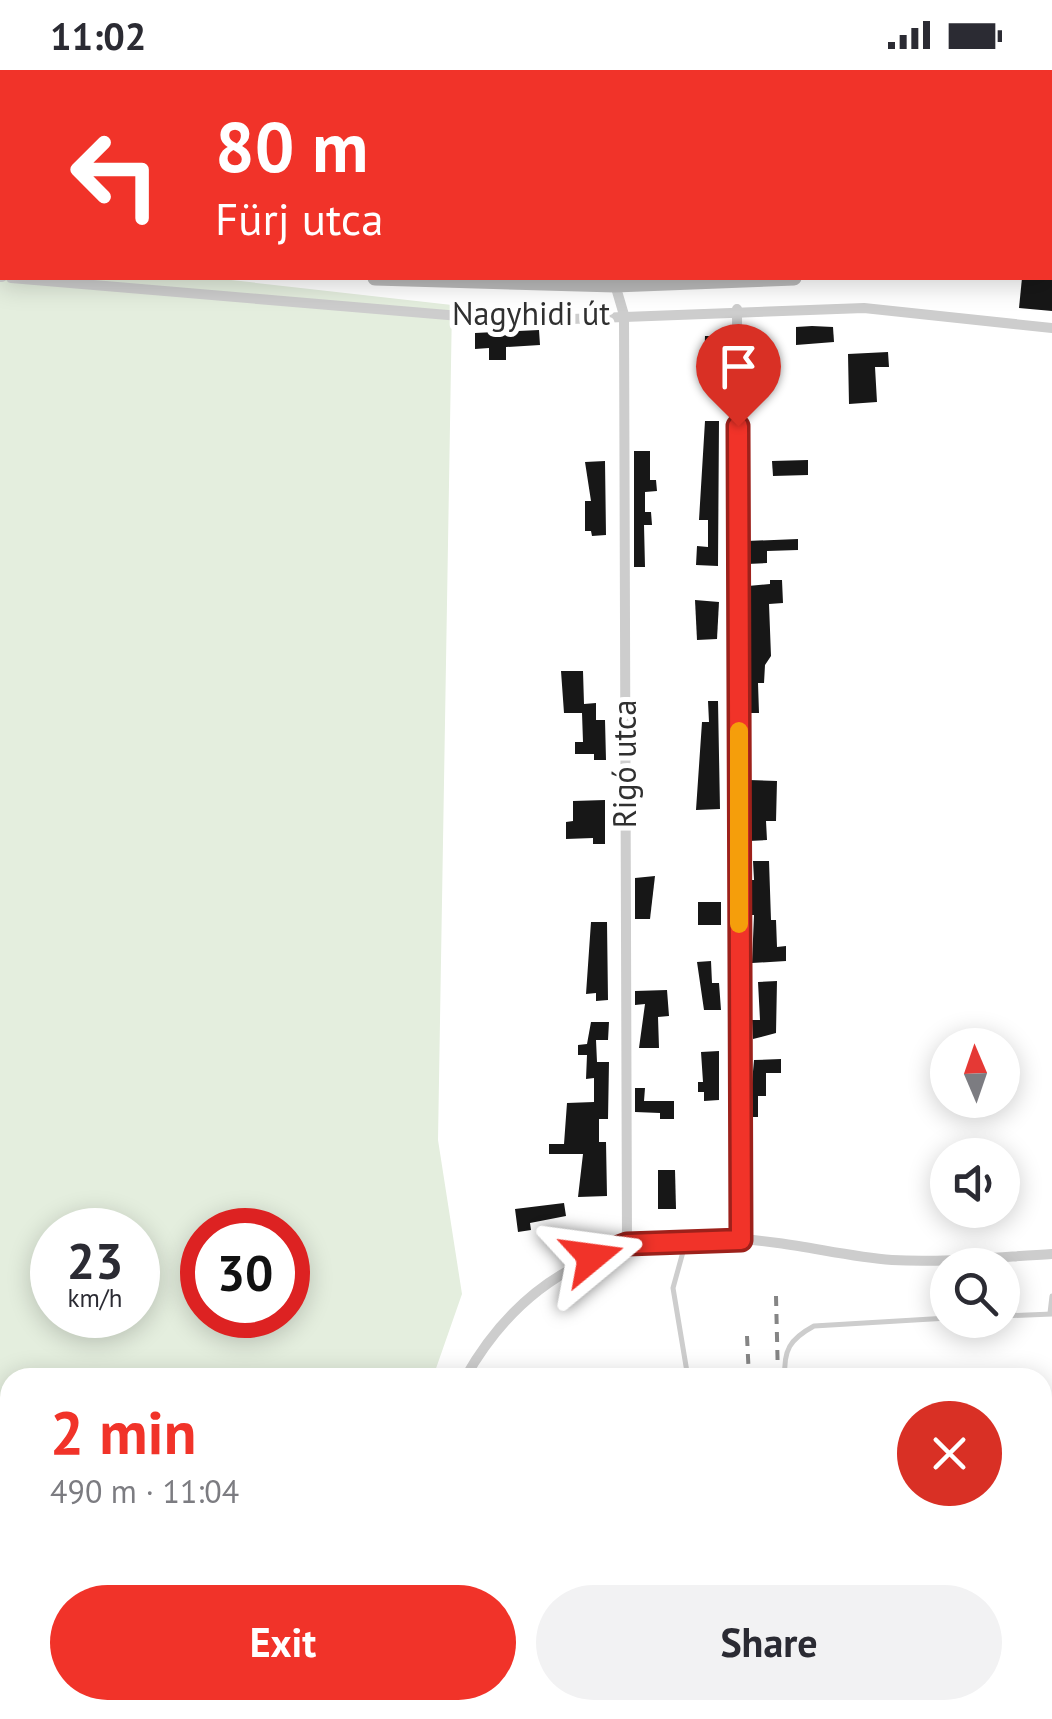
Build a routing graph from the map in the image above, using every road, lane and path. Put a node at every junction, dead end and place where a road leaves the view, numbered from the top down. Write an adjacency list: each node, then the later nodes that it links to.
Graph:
1 (35, 280): 6 (street, Nagyhidi út)
2 (534, 280): 4 (street)
3 (674, 280): 4 (street)
4 (614, 281): 6 (street, Rigó utca)
5 (737, 309): 6 (street, Nagyhidi út); 7 (street, Nagyhidi út); 8 (street)
6 (624, 315): 10 (street, Rigó utca)
7 (1052, 328)
8 (741, 1240): 9 (street); 11 (street)
9 (686, 1241): 10 (street); 17 (lane)
10 (627, 1244): 16 (street)
11 (1052, 1254)
12 (1052, 1296): 13 (lane)
13 (1051, 1314): 14 (lane)
14 (1020, 1315)
15 (930, 1319): 18 (lane)
16 (473, 1368)
17 (686, 1368)
18 (784, 1368)

